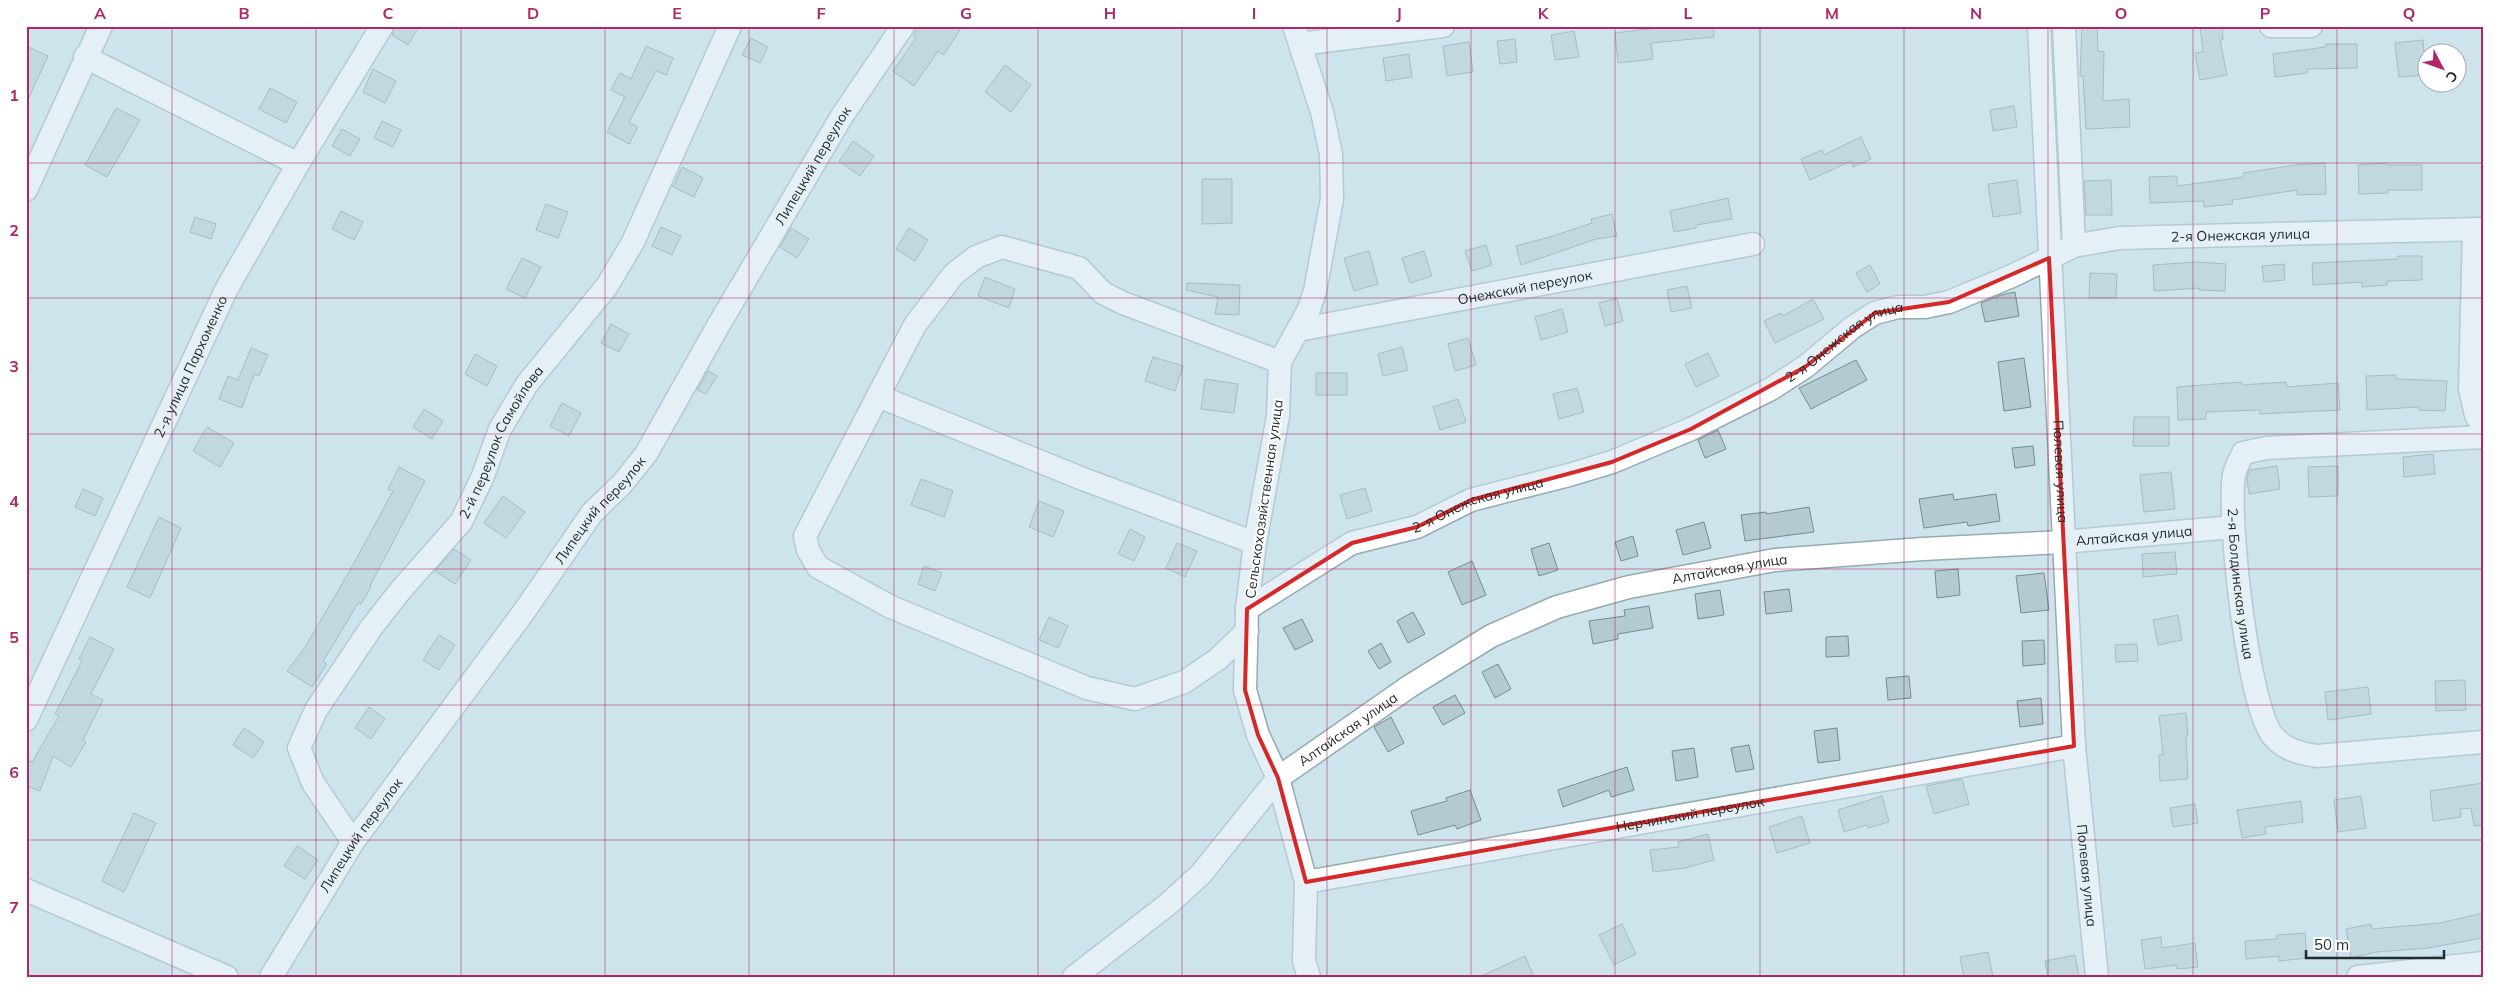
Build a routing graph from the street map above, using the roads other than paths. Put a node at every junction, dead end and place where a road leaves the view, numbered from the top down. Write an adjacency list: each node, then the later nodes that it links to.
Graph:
1 (101, 26): 11 (street)
2 (382, 26): 12 (street, 2-я улица Пархоменко)
3 (730, 26): 31 (street, 2-й переулок Самойлова)
4 (903, 26): 31 (street, Липецкий переулок)
5 (1442, 26): 10 (street)
6 (2039, 26): 17 (street, Полевая улица)
7 (2064, 26): 16 (street)
8 (2271, 26): 9 (street)
9 (2311, 26)
10 (1297, 35): 18 (street, Сельскохозяйственная улица)
11 (85, 57): 12 (street); 13 (street)
12 (298, 164): 27 (street, 2-я улица Пархоменко)
13 (26, 190)
14 (2478, 229): 16 (street, 2-я Онежская улица); 21 (street)
15 (1753, 244): 18 (street, Онежский переулок)
16 (2074, 246): 17 (street, 2-я Онежская улица)
17 (2049, 258): 24 (street, Полевая улица); 26 (street, 2-я Онежская улица)
18 (1298, 330): 19 (street, Сельскохозяйственная улица)
19 (1280, 362): 20 (street); 25 (street, Сельскохозяйственная улица)
20 (878, 396): 25 (street); 26 (street, 2-я Онежская улица)
21 (2483, 426)
22 (2483, 437): 23 (street, 2-я Болдинская улица)
23 (2233, 527): 24 (street, Алтайская улица); 28 (street, 2-я Болдинская улица)
24 (2063, 542): 29 (street, Полевая улица); 30 (street, Алтайская улица)
25 (1255, 543): 26 (street, Сельскохозяйственная улица)
26 (1247, 620): 30 (street, Сельскохозяйственная улица)
27 (26, 720)
28 (2483, 742)
29 (2074, 746): 32 (street, Нерчинский переулок); 39 (street, Полевая улица)
30 (1278, 778): 32 (street, Сельскохозяйственная улица); 37 (street, Алтайская улица)
31 (353, 842): 36 (street, Липецкий переулок)
32 (1306, 882): 38 (street, Сельскохозяйственная улица)
33 (26, 890): 35 (street)
34 (2483, 963): 40 (street)
35 (227, 977)
36 (271, 977)
37 (1074, 977)
38 (1309, 977)
39 (2098, 977)
40 (2358, 977)

